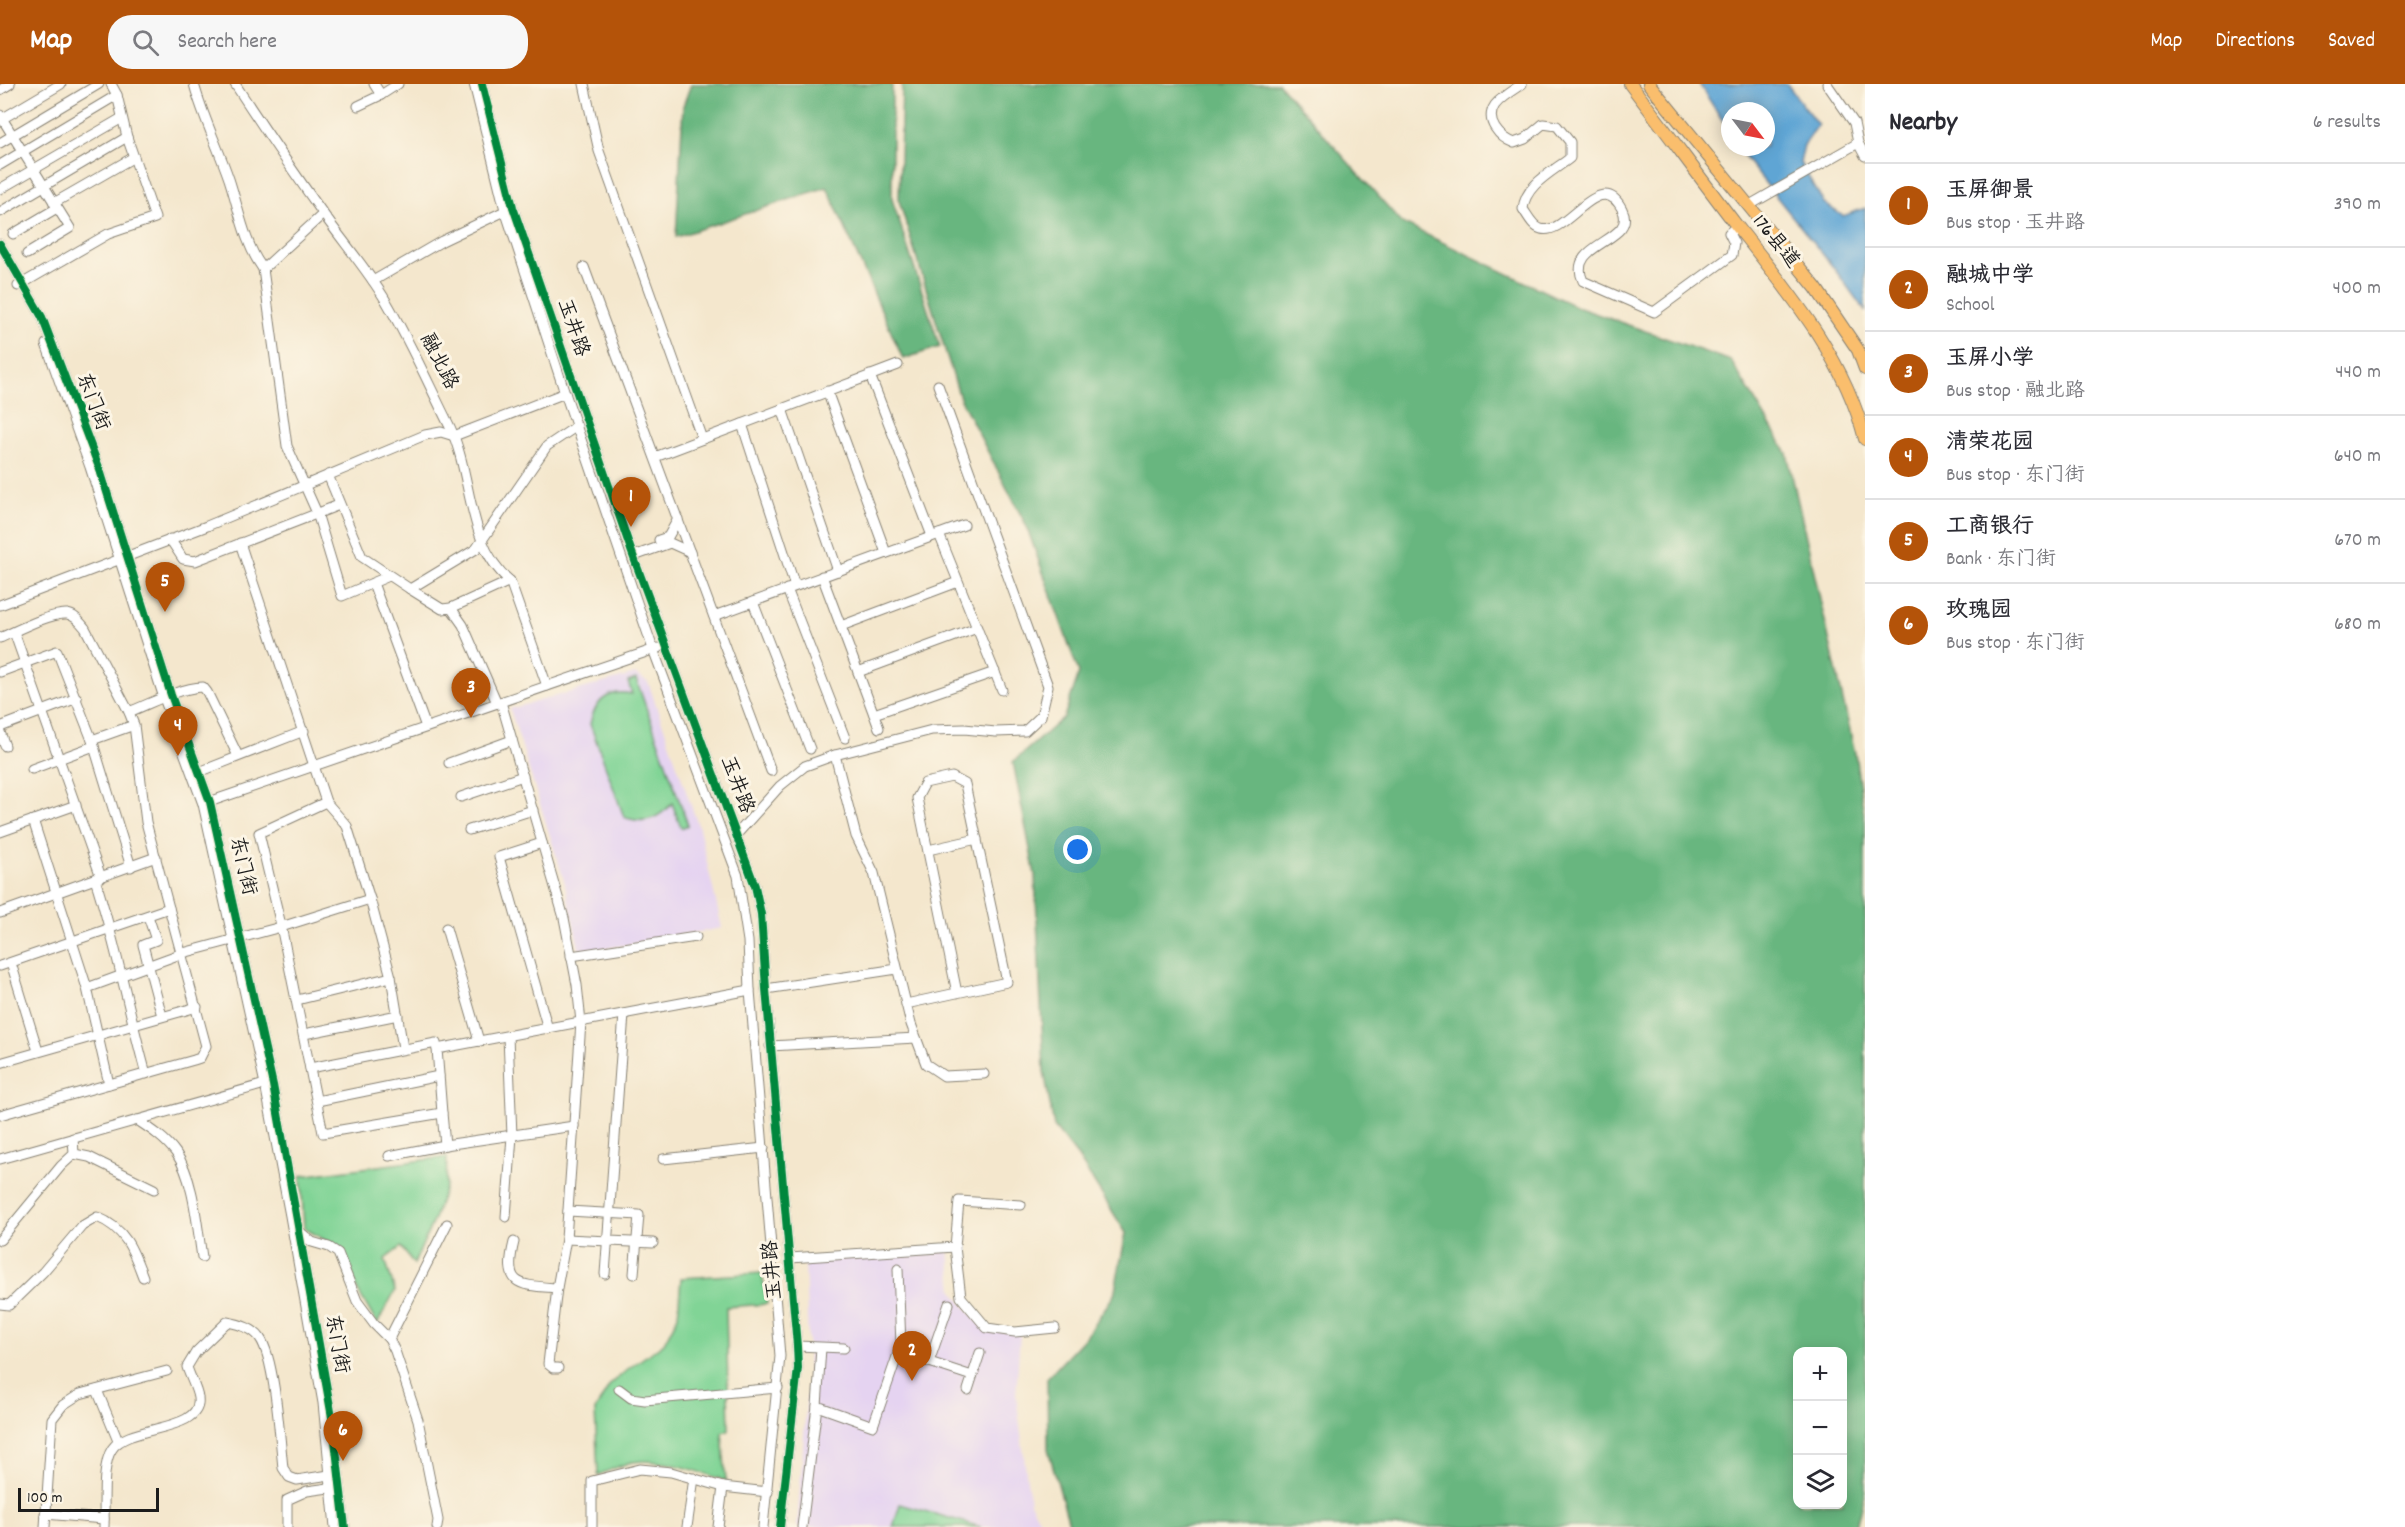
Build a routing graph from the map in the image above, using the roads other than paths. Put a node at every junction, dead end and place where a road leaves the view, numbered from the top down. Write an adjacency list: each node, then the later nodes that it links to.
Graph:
1 (10, 84): 16 (street)
2 (61, 84): 20 (street)
3 (99, 84): 22 (street)
4 (111, 84): 17 (street)
5 (194, 84): 44 (street)
6 (235, 84): 37 (street, 融北路)
7 (374, 84): 18 (street)
8 (398, 84): 18 (street)
9 (474, 84): 35 (street, 玉井路)
10 (482, 84): 35 (street, 玉井路)
11 (584, 84): 57 (street)
12 (1522, 84): 38 (street)
13 (1630, 84): 38 (main road, 176县道)
14 (1649, 84): 34 (main road, 176县道)
15 (1827, 84): 25 (street)
16 (0, 90)
17 (117, 95): 21 (street); 26 (street)
18 (381, 95): 19 (street)
19 (358, 106)
20 (1, 118): 22 (street)
21 (122, 118): 23 (street); 30 (street)
22 (13, 136): 24 (street); 26 (street)
23 (128, 137): 27 (street); 31 (street)
24 (0, 143)
25 (1858, 143): 28 (street); 34 (street)
26 (22, 152): 29 (street); 30 (street)
27 (134, 156): 33 (street); 46 (street)
28 (1865, 156)
29 (0, 165)
30 (33, 169): 31 (street); 32 (street)
31 (44, 187): 33 (street); 36 (street)
32 (0, 189)
33 (56, 206): 39 (street); 41 (street)
34 (1749, 206): 48 (main road, 176县道)
35 (509, 209): 45 (street); 52 (street, 玉井路); 71 (street, 玉井路)
36 (0, 212)
37 (323, 214): 44 (street); 45 (street, 融北路)
38 (1737, 226): 58 (main road, 176县道)
39 (13, 234)
40 (0, 244): 46 (street, 东门街)
41 (27, 254)
42 (0, 256): 46 (street, 东门街)
43 (584, 267): 59 (street)
44 (263, 268): 61 (street)
45 (373, 281): 56 (street, 融北路)
46 (20, 285): 73 (street, 东门街)
47 (897, 365): 49 (street)
48 (1865, 369)
49 (870, 375): 51 (street); 66 (street)
50 (938, 385): 115 (street)
51 (827, 392): 53 (street); 72 (street)
52 (566, 393): 55 (street, 玉井路); 56 (street)
53 (782, 409): 54 (street); 74 (street)
54 (742, 424): 57 (street); 80 (street)
55 (577, 426): 68 (street); 91 (street, 玉井路)
56 (454, 435): 60 (street); 68 (street, 融北路)
57 (702, 439): 59 (street)
58 (1865, 439)
59 (655, 457): 64 (street)
60 (328, 475): 61 (street); 62 (street)
61 (305, 486): 63 (street); 67 (street)
62 (339, 505): 63 (street); 75 (street)
63 (316, 513): 69 (street); 79 (street)
64 (678, 519): 70 (street); 71 (street)
65 (964, 525): 66 (street)
66 (935, 535): 72 (street); 78 (street)
67 (170, 539): 69 (street); 73 (street)
68 (483, 540): 77 (street, 融北路); 81 (street)
69 (240, 543): 108 (street)
70 (690, 552): 71 (street); 85 (street)
71 (632, 553): 90 (street, 玉井路)
72 (886, 553): 74 (street)
73 (124, 556): 83 (street); 98 (street, 东门街)
74 (838, 570): 76 (street)
75 (389, 576): 79 (street); 81 (street)
76 (822, 576): 80 (street); 86 (street)
77 (510, 581): 84 (street); 96 (street, 融北路)
78 (958, 582): 86 (street); 87 (street)
79 (373, 583): 106 (street)
80 (791, 588): 82 (street); 110 (street)
81 (410, 589): 84 (street)
82 (753, 602): 85 (street); 114 (street)
83 (0, 604)
84 (451, 609): 100 (street)
85 (714, 616): 121 (street)
86 (841, 626): 94 (street)
87 (977, 628): 94 (street); 95 (street)
88 (14, 632): 89 (street); 92 (street); 102 (street)
89 (0, 638)
90 (666, 645): 91 (street); 132 (street, 玉井路)
91 (654, 649): 96 (street); 160 (street, 玉井路)
92 (25, 663): 93 (street); 99 (street); 101 (street)
93 (0, 672)
94 (858, 672): 103 (street)
95 (994, 672): 97 (street); 103 (street)
96 (547, 686): 100 (street)
97 (1002, 690)
98 (167, 696): 102 (street); 116 (street); 122 (street, 东门街)
99 (77, 698): 101 (street); 112 (street)
100 (499, 703): 106 (street); 111 (street)
101 (42, 711): 105 (street); 117 (street)
102 (129, 712): 104 (street)
103 (874, 714): 107 (street)
104 (134, 725): 112 (street); 136 (street)
105 (0, 727)
106 (426, 727): 119 (street)
107 (879, 728)
108 (304, 731): 116 (street); 119 (street)
109 (0, 732): 113 (street)
110 (845, 738)
111 (512, 740): 118 (street); 123 (street)
112 (93, 743): 117 (street); 137 (street)
113 (5, 746)
114 (810, 750)
115 (835, 755): 132 (street); 155 (street)
116 (238, 756): 122 (street)
117 (60, 759): 120 (street); 127 (street)
118 (449, 762)
119 (315, 766): 125 (street); 126 (street)
120 (32, 769)
121 (771, 771)
122 (197, 773): 126 (street, 东门街)
123 (523, 776): 124 (street); 128 (street)
124 (461, 797)
125 (326, 802): 140 (street); 145 (street)
126 (207, 803): 148 (street, 东门街)
127 (76, 805): 129 (street); 138 (street)
128 (533, 810): 130 (street); 134 (street)
129 (33, 820): 131 (street); 139 (street)
130 (469, 830)
131 (0, 832)
132 (737, 834): 159 (street, 玉井路)
133 (976, 839): 135 (street); 135 (street); 161 (street)
134 (542, 843): 151 (street); 170 (street)
135 (928, 850): 161 (street)
136 (156, 857): 137 (street); 141 (street)
137 (131, 867): 138 (street)
138 (98, 878): 139 (street); 144 (street)
139 (57, 892): 142 (street); 149 (street)
140 (370, 898): 145 (street); 157 (street)
141 (169, 908): 143 (street); 150 (street)
142 (0, 913)
143 (148, 916): 144 (street); 153 (street)
144 (110, 927): 149 (street); 156 (street)
145 (281, 927): 148 (street); 162 (street)
146 (446, 928): 175 (street)
147 (696, 937): 151 (street)
148 (237, 938): 150 (street); 186 (street, 东门街); 206 (street, 东门街)
149 (73, 941): 152 (street); 158 (street)
150 (183, 953): 153 (street); 164 (street)
151 (571, 956): 168 (street)
152 (11, 963): 154 (street); 179 (street)
153 (148, 965): 156 (street); 167 (street)
154 (0, 966)
155 (897, 969): 159 (street); 163 (street)
156 (121, 975): 158 (street); 169 (street)
157 (391, 977): 162 (street); 166 (street)
158 (87, 987): 172 (street)
159 (766, 989): 176 (street, 玉井路)
160 (750, 990): 165 (street); 194 (street, 玉井路)
161 (957, 993): 163 (street)
162 (297, 1000): 171 (street)
163 (906, 1004): 174 (street)
164 (197, 1007): 167 (street); 182 (street)
165 (624, 1014): 168 (street); 202 (street)
166 (398, 1015): 171 (street); 177 (street)
167 (162, 1017): 169 (street)
168 (581, 1022): 170 (street); 191 (street)
169 (132, 1025): 172 (street); 182 (street)
170 (548, 1029): 173 (street)
171 (304, 1034): 181 (street)
172 (96, 1035): 179 (street); 185 (street)
173 (508, 1036): 175 (street); 204 (street)
174 (916, 1038): 176 (street); 183 (street)
175 (479, 1041): 178 (street)
176 (770, 1046): 215 (street, 玉井路)
177 (403, 1048): 178 (street); 181 (street)
178 (437, 1049): 184 (street)
179 (38, 1051): 180 (street)
180 (0, 1063)
181 (310, 1068): 187 (street)
182 (146, 1074): 185 (street)
183 (984, 1074)
184 (439, 1076): 187 (street); 188 (street)
185 (109, 1084): 189 (street)
186 (265, 1084): 190 (street); 203 (street, 东门街)
187 (317, 1101): 188 (street)
188 (442, 1113): 193 (street)
189 (0, 1115)
190 (137, 1120): 192 (street); 214 (street)
191 (574, 1126): 193 (street); 201 (street)
192 (73, 1138): 195 (street); 197 (street)
193 (445, 1146): 196 (street)
194 (764, 1148): 198 (street); 234 (street, 玉井路)
195 (74, 1154): 199 (street); 208 (street)
196 (389, 1156)
197 (0, 1159)
198 (663, 1159)
199 (154, 1189)
200 (1021, 1205): 213 (street)
201 (568, 1211): 202 (street); 207 (street)
202 (610, 1214): 209 (street); 211 (street)
203 (290, 1216): 206 (street); 240 (street, 东门街)
204 (506, 1217)
205 (447, 1224): 224 (street)
206 (299, 1231): 224 (street); 240 (street, 东门街)
207 (566, 1239): 209 (street); 220 (street)
208 (0, 1240)
209 (608, 1241): 211 (street); 217 (street)
210 (514, 1242): 220 (street)
211 (637, 1242): 212 (street); 218 (street)
212 (653, 1243)
213 (955, 1247): 215 (street); 223 (street)
214 (202, 1257)
215 (790, 1258): 225 (street, 玉井路)
216 (898, 1269): 228 (street)
217 (605, 1274)
218 (634, 1274)
219 (143, 1277): 221 (street)
220 (557, 1288): 231 (street)
221 (0, 1304)
222 (949, 1304): 230 (street)
223 (1055, 1328)
224 (389, 1339): 251 (street)
225 (797, 1346): 226 (street); 256 (street, 玉井路)
226 (820, 1348): 227 (street); 238 (street)
227 (844, 1348)
228 (899, 1352): 230 (street); 238 (street)
229 (980, 1353): 233 (street)
230 (929, 1362): 233 (street)
231 (558, 1368)
232 (166, 1371): 236 (street)
233 (972, 1376): 237 (street)
234 (778, 1388): 235 (street); 244 (street, 玉井路)
235 (619, 1389)
236 (97, 1390): 239 (street); 245 (street)
237 (968, 1390)
238 (817, 1406): 257 (street)
239 (118, 1441): 240 (street); 246 (street)
240 (335, 1474): 242 (street, 东门街)
241 (694, 1478): 243 (street); 252 (street); 253 (street)
242 (336, 1487): 248 (street); 249 (street, 东门街); 250 (street, 东门街)
243 (723, 1487): 244 (street); 254 (street)
244 (768, 1492): 255 (street, 玉井路)
245 (45, 1514): 246 (street); 247 (street)
246 (104, 1523)
247 (45, 1527)
248 (287, 1527)
249 (335, 1527)
250 (345, 1527)
251 (437, 1527)
252 (592, 1527)
253 (687, 1527)
254 (718, 1527)
255 (763, 1527)
256 (780, 1527)
257 (802, 1527)

